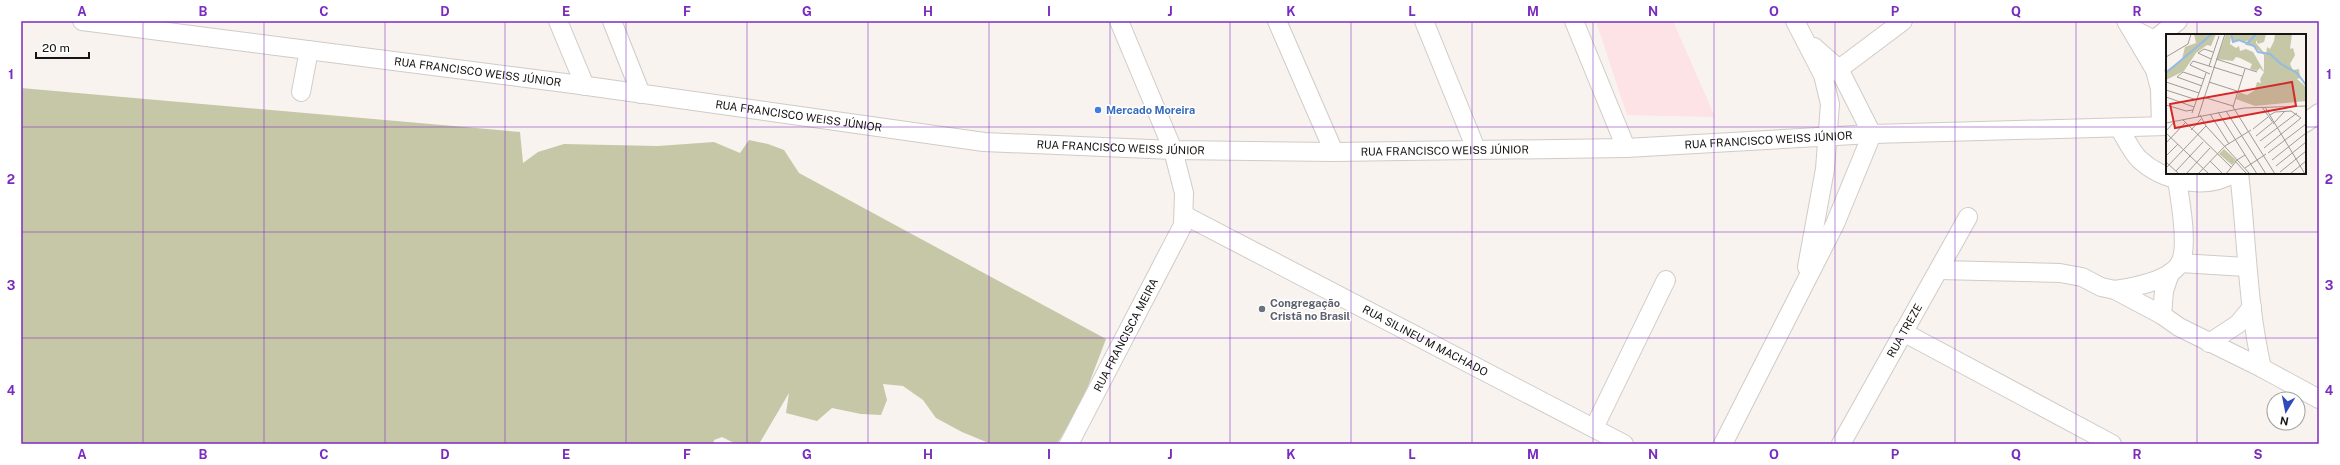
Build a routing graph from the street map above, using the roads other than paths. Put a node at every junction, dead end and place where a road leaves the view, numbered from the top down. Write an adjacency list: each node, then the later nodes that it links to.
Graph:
1 (82, 21): 13 (street, RUA FRANCISCO WEISS JÚNIOR)
2 (558, 21): 16 (street)
3 (612, 21): 18 (street)
4 (1119, 21): 29 (street)
5 (1277, 21): 30 (street)
6 (1424, 21): 28 (street)
7 (1574, 21): 27 (street)
8 (1795, 21): 15 (street)
9 (1903, 21): 15 (street)
10 (2178, 21): 12 (street)
11 (2128, 25): 12 (street)
12 (2148, 44): 14 (street); 23 (street)
13 (309, 50): 16 (street, RUA FRANCISCO WEISS JÚNIOR); 17 (street)
14 (2166, 60)
15 (1831, 72): 25 (street); 26 (street)
16 (585, 86): 18 (street, RUA FRANCISCO WEISS JÚNIOR)
17 (301, 92)
18 (641, 94): 29 (street, RUA FRANCISCO WEISS JÚNIOR)
19 (2319, 113): 20 (street)
20 (2306, 122)
21 (2306, 123): 22 (street)
22 (2319, 123)
23 (2164, 126): 24 (street, RUA FRANCISCO WEISS JÚNIOR)
24 (2119, 128): 25 (street, RUA FRANCISCO WEISS JÚNIOR); 33 (street)
25 (1872, 134): 26 (street, RUA FRANCISCO WEISS JÚNIOR); 40 (street)
26 (1829, 138): 27 (street, RUA FRANCISCO WEISS JÚNIOR); 40 (street)
27 (1626, 148): 28 (street, RUA FRANCISCO WEISS JÚNIOR)
28 (1476, 149): 30 (street, RUA FRANCISCO WEISS JÚNIOR)
29 (1173, 150): 30 (street, RUA FRANCISCO WEISS JÚNIOR); 35 (street)
30 (1334, 152)
31 (2232, 174): 33 (street)
32 (2239, 174): 36 (street)
33 (2177, 180): 37 (street)
34 (1968, 217): 38 (street, RUA TREZE)
35 (1183, 220): 48 (street, RUA SILINEU M MACHADO); 49 (street, RUA FRANCISCA MEIRA)
36 (2246, 267): 37 (street); 42 (street)
37 (2175, 268): 41 (street); 43 (street)
38 (1939, 270): 41 (street); 44 (street, RUA TREZE)
39 (1666, 280): 48 (street)
40 (1803, 287): 51 (street)
41 (2115, 290): 43 (street)
42 (2252, 307): 45 (street); 46 (street)
43 (2162, 315): 45 (street)
44 (1903, 332): 52 (street, RUA TREZE); 53 (street)
45 (2209, 342): 46 (street)
46 (2262, 368): 47 (street)
47 (2319, 399)
48 (1594, 428): 50 (street, RUA SILINEU M MACHADO)
49 (1069, 444)
50 (1624, 444)
51 (1723, 444)
52 (1841, 444)
53 (2112, 444)

